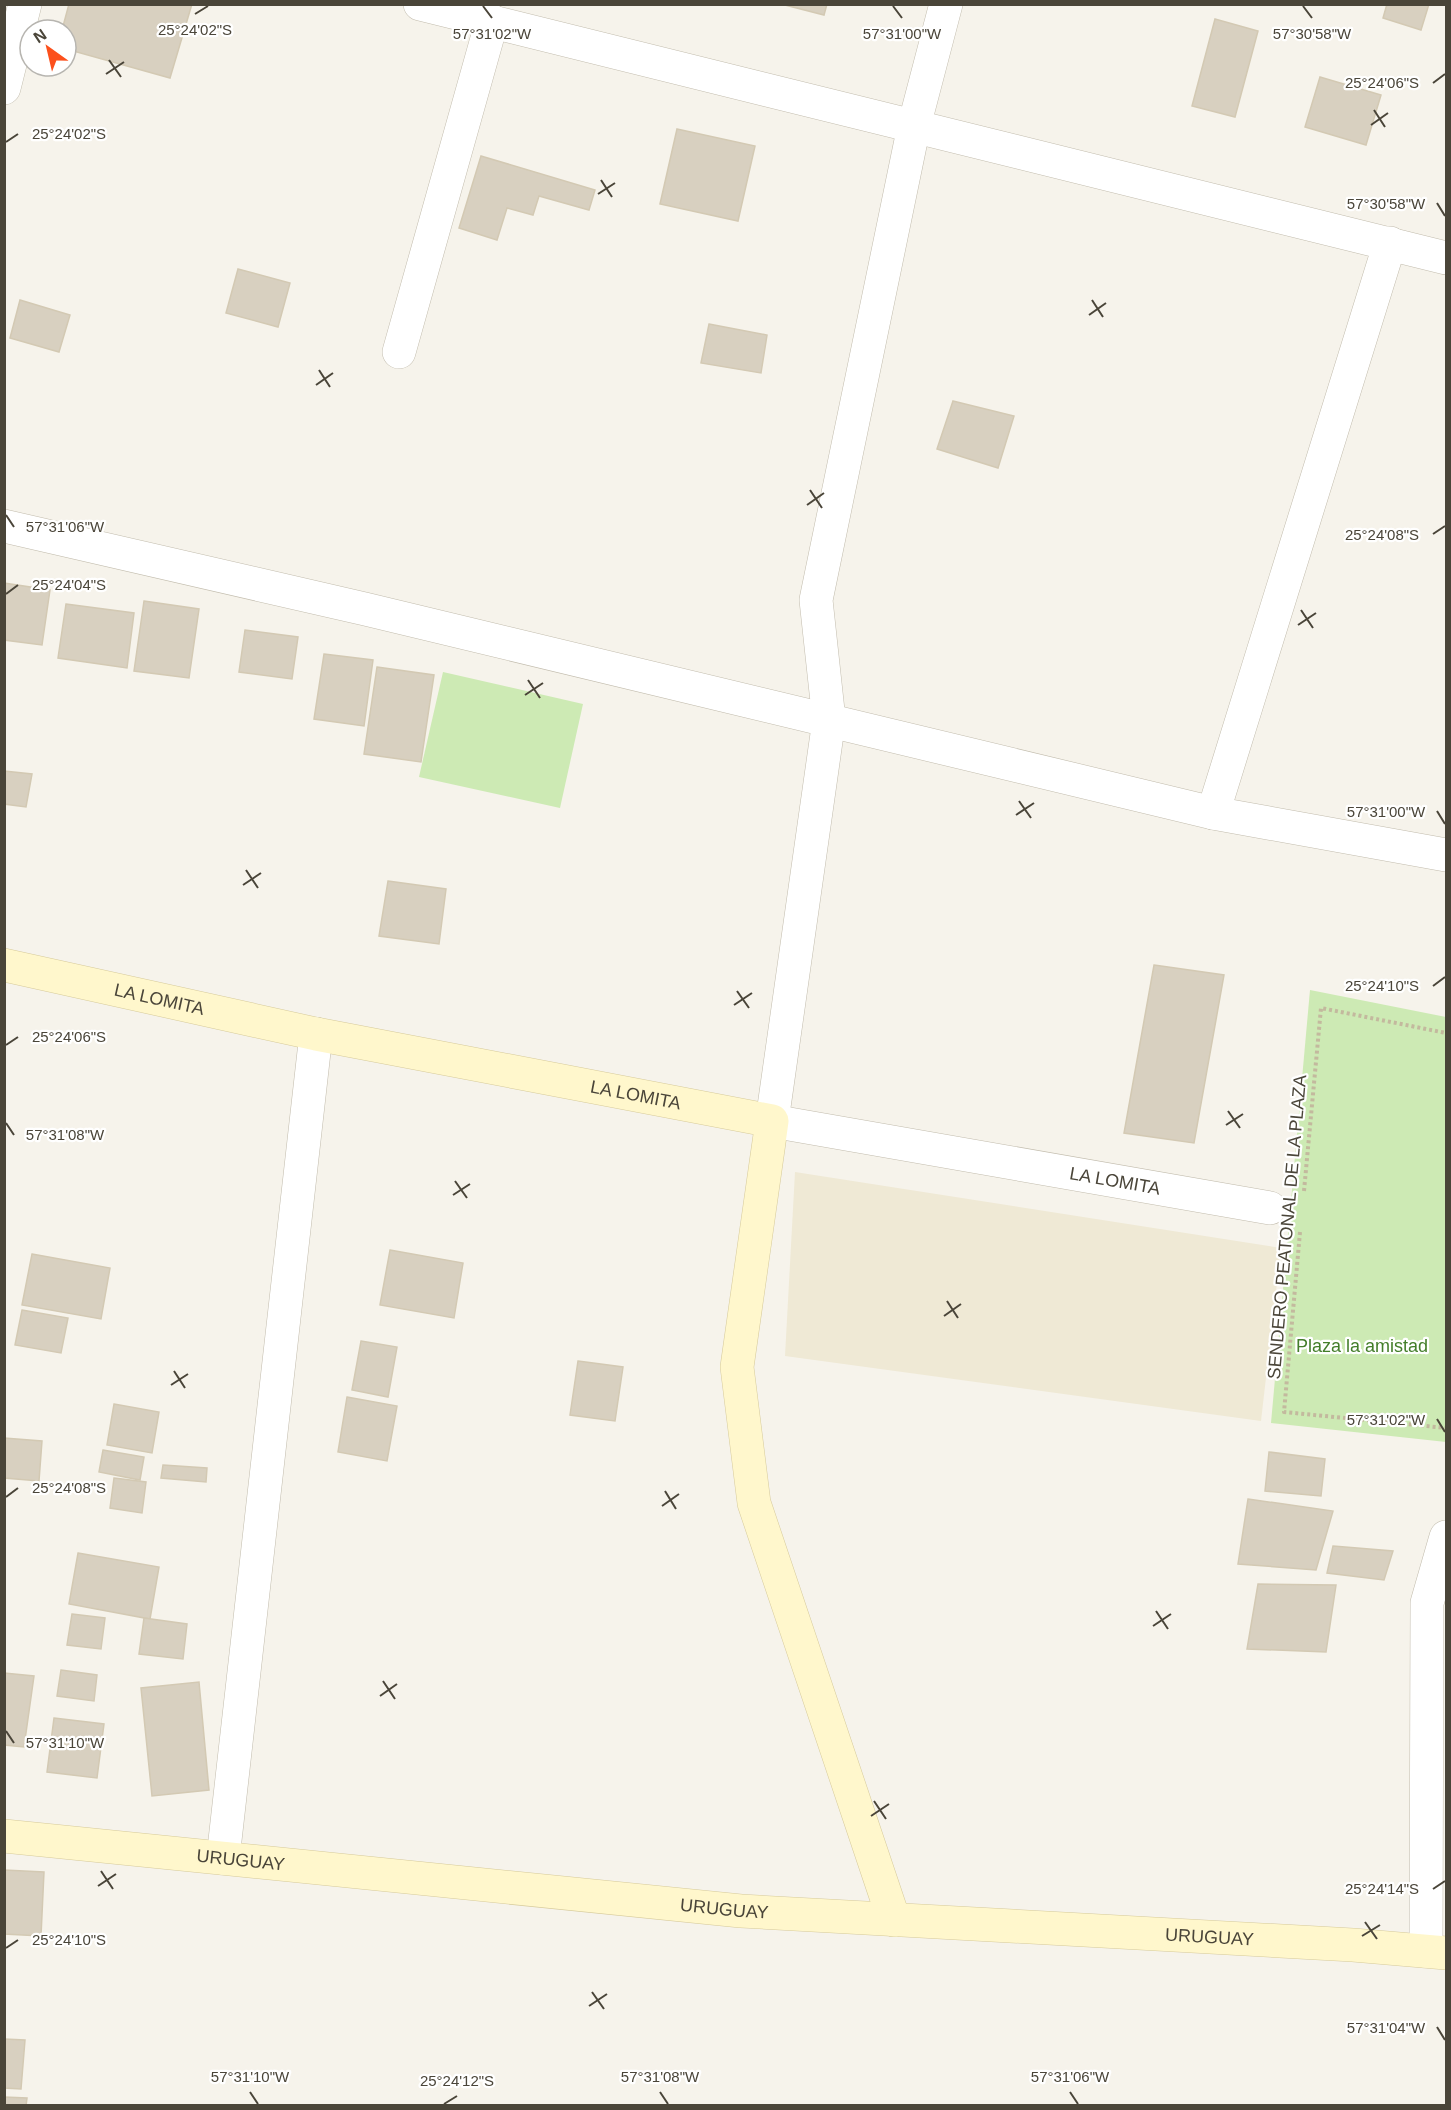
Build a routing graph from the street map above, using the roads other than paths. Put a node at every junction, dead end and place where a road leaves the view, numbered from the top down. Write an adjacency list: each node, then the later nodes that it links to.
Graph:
1 (25, 4): 5 (street)
2 (420, 4): 4 (street)
3 (946, 4): 6 (street)
4 (492, 21): 6 (street); 9 (street)
5 (4, 88)
6 (914, 126): 7 (street); 11 (street)
7 (1390, 243): 8 (street); 12 (street)
8 (1446, 258)
9 (399, 352)
10 (4, 526): 11 (street)
11 (829, 720): 12 (street); 16 (street)
12 (1213, 813): 13 (street)
13 (1446, 855)
14 (4, 965): 15 (street, LA LOMITA)
15 (316, 1034): 16 (street, LA LOMITA); 20 (street)
16 (772, 1121): 17 (street, LA LOMITA); 21 (street)
17 (1270, 1208)
18 (1446, 1537): 22 (street)
19 (4, 1836): 20 (street, URUGUAY)
20 (224, 1858): 21 (street, URUGUAY)
21 (894, 1920): 22 (street, URUGUAY)
22 (1436, 1952)

